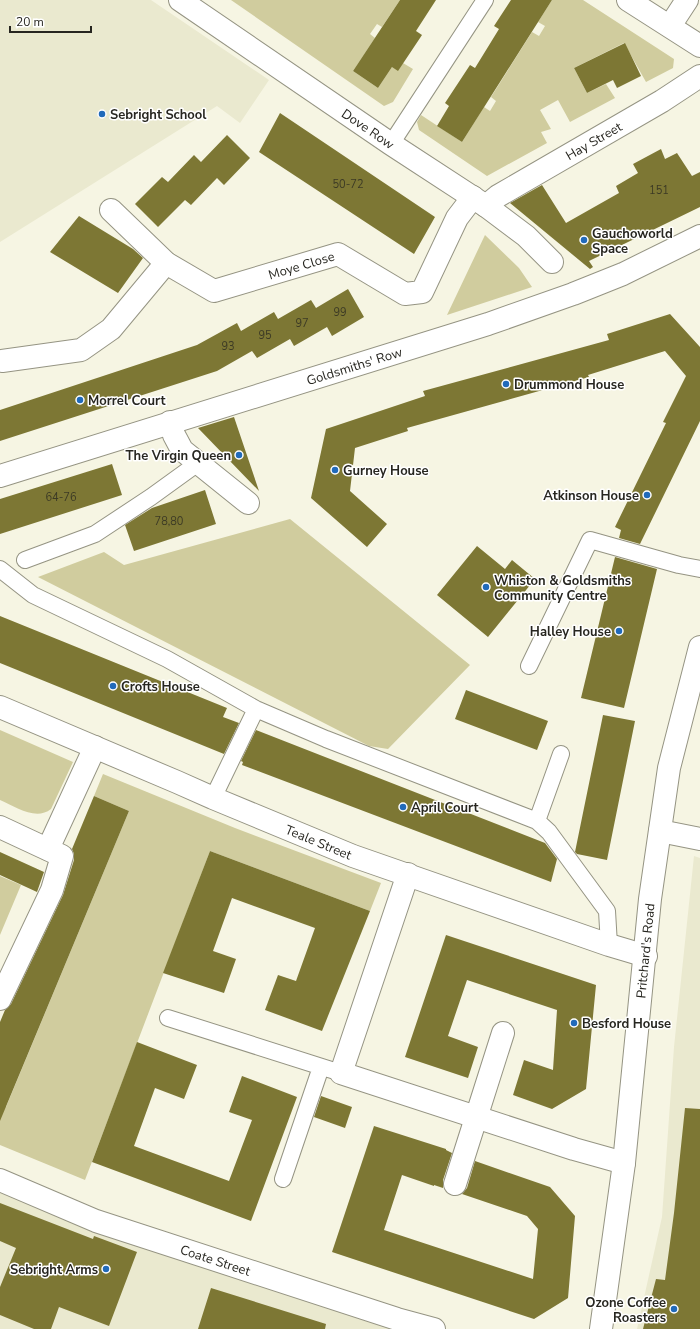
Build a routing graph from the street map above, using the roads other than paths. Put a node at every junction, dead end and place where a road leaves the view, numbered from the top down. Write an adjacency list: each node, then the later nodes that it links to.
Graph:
1 (180, 0): 8 (street, Dove Row)
2 (485, 0): 8 (lane)
3 (628, 0): 5 (street)
4 (687, 0): 5 (street)
5 (670, 26): 6 (street)
6 (700, 46)
7 (700, 76): 9 (street, Hay Street)
8 (391, 144): 9 (street, Dove Row)
9 (479, 201): 12 (street, Dove Row); 13 (street, Moye Close)
10 (112, 210): 13 (street, Moye Close)
11 (700, 236): 15 (street, Goldsmiths' Row)
12 (552, 262)
13 (166, 263): 14 (street)
14 (2, 361)
15 (170, 422): 16 (street); 17 (street, Goldsmiths' Row)
16 (198, 463): 18 (street); 19 (lane)
17 (0, 476)
18 (248, 503)
19 (25, 560)
20 (0, 569): 25 (lane)
21 (700, 569): 23 (lane)
22 (700, 647): 31 (street, Pritchard's Road)
23 (529, 666)
24 (0, 707): 26 (street, Teale Street)
25 (256, 709): 28 (lane); 29 (lane)
26 (95, 747): 28 (street, Teale Street); 33 (street)
27 (561, 754): 29 (lane)
28 (213, 798): 34 (street, Teale Street)
29 (537, 821): 35 (lane)
30 (0, 827): 33 (street)
31 (660, 831): 32 (street); 36 (street, Pritchard's Road)
32 (700, 839)
33 (48, 849): 37 (street)
34 (408, 874): 35 (street, Teale Street); 40 (street)
35 (609, 944): 36 (street, Teale Street)
36 (646, 956): 42 (street, Pritchard's Road)
37 (0, 999)
38 (168, 1018): 40 (lane)
39 (503, 1033): 41 (street)
40 (331, 1070): 41 (street); 43 (lane)
41 (476, 1117): 42 (street); 45 (street)
42 (624, 1163): 48 (street, Pritchard's Road)
43 (283, 1179)
44 (0, 1180): 46 (street, Coate Street)
45 (455, 1184)
46 (395, 1324): 47 (street, Coate Street)
47 (434, 1329)
48 (601, 1329)

